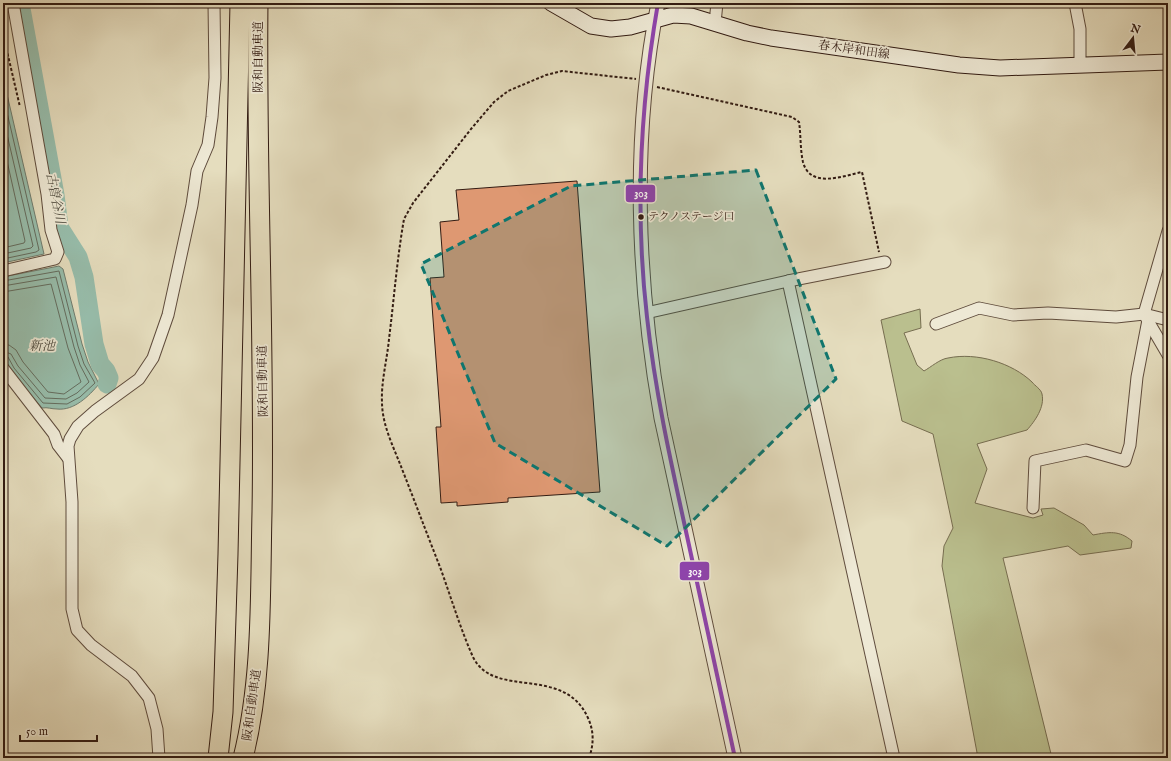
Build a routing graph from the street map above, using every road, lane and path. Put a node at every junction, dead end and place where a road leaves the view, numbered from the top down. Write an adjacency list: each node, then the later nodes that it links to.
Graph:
1 (13, 3): 16 (street)
2 (214, 3): 24 (street)
3 (240, 3): 27 (highway, 阪和自動車道)
4 (258, 3): 28 (highway, 阪和自動車道)
5 (551, 3): 9 (main road, 春木岸和田線)
6 (658, 3): 9 (street)
7 (717, 3): 10 (street)
8 (1075, 3): 12 (street)
9 (654, 21): 10 (main road, 春木岸和田線); 13 (street)
10 (715, 22): 12 (main road, 春木岸和田線)
11 (1168, 62): 12 (main road, 春木岸和田線)
12 (1080, 66)
13 (646, 82): 15 (path); 18 (street); 29 (path)
14 (1168, 231): 19 (street)
15 (885, 262): 17 (street)
16 (3, 271)
17 (788, 281): 18 (street); 31 (street)
18 (646, 313): 30 (street)
19 (1146, 317): 20 (street); 21 (street); 22 (street); 25 (street)
20 (1168, 320)
21 (936, 324)
22 (1168, 355)
23 (3, 368): 24 (street)
24 (68, 458): 26 (street)
25 (1033, 508)
26 (159, 758)
27 (218, 758)
28 (244, 758)
29 (589, 758)
30 (735, 758)
31 (894, 758)

